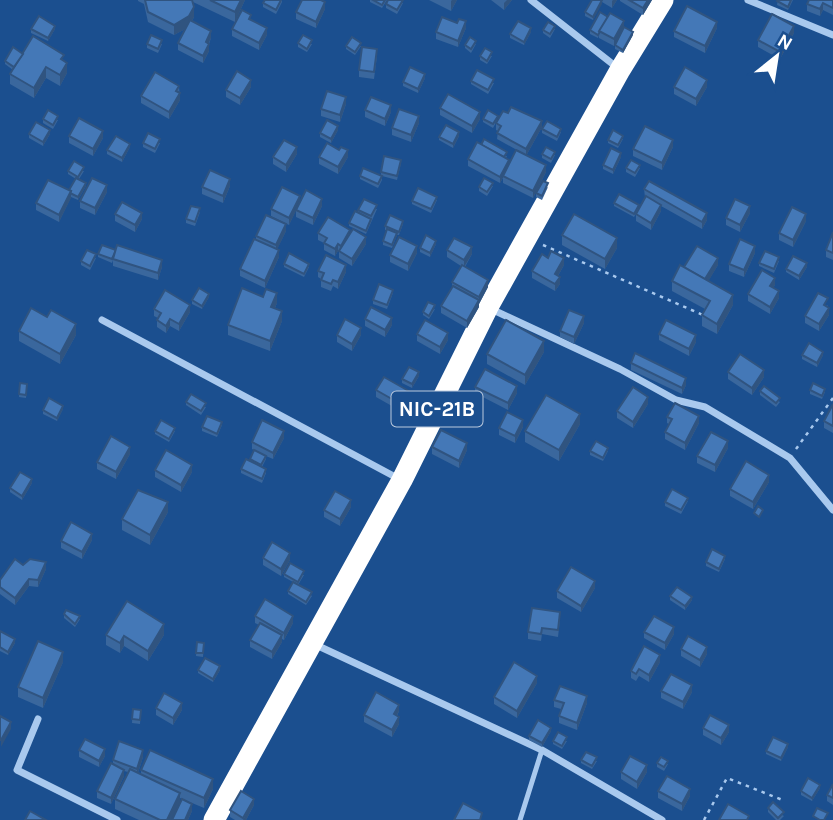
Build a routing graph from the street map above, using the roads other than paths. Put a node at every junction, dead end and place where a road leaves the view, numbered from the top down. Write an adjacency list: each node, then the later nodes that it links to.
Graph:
1 (531, 0): 5 (street)
2 (663, 0): 5 (highway, NIC-21B)
3 (748, 0): 4 (street)
4 (833, 35)
5 (620, 70): 6 (highway, NIC-21B)
6 (488, 307): 8 (highway, NIC-21B); 9 (street)
7 (102, 320): 8 (street)
8 (402, 480): 10 (highway, NIC-21B)
9 (833, 510)
10 (314, 643): 12 (street); 14 (highway, NIC-21B)
11 (38, 719): 13 (street)
12 (542, 750): 15 (lane); 16 (street)
13 (117, 820)
14 (214, 820)
15 (520, 820)
16 (662, 820)

